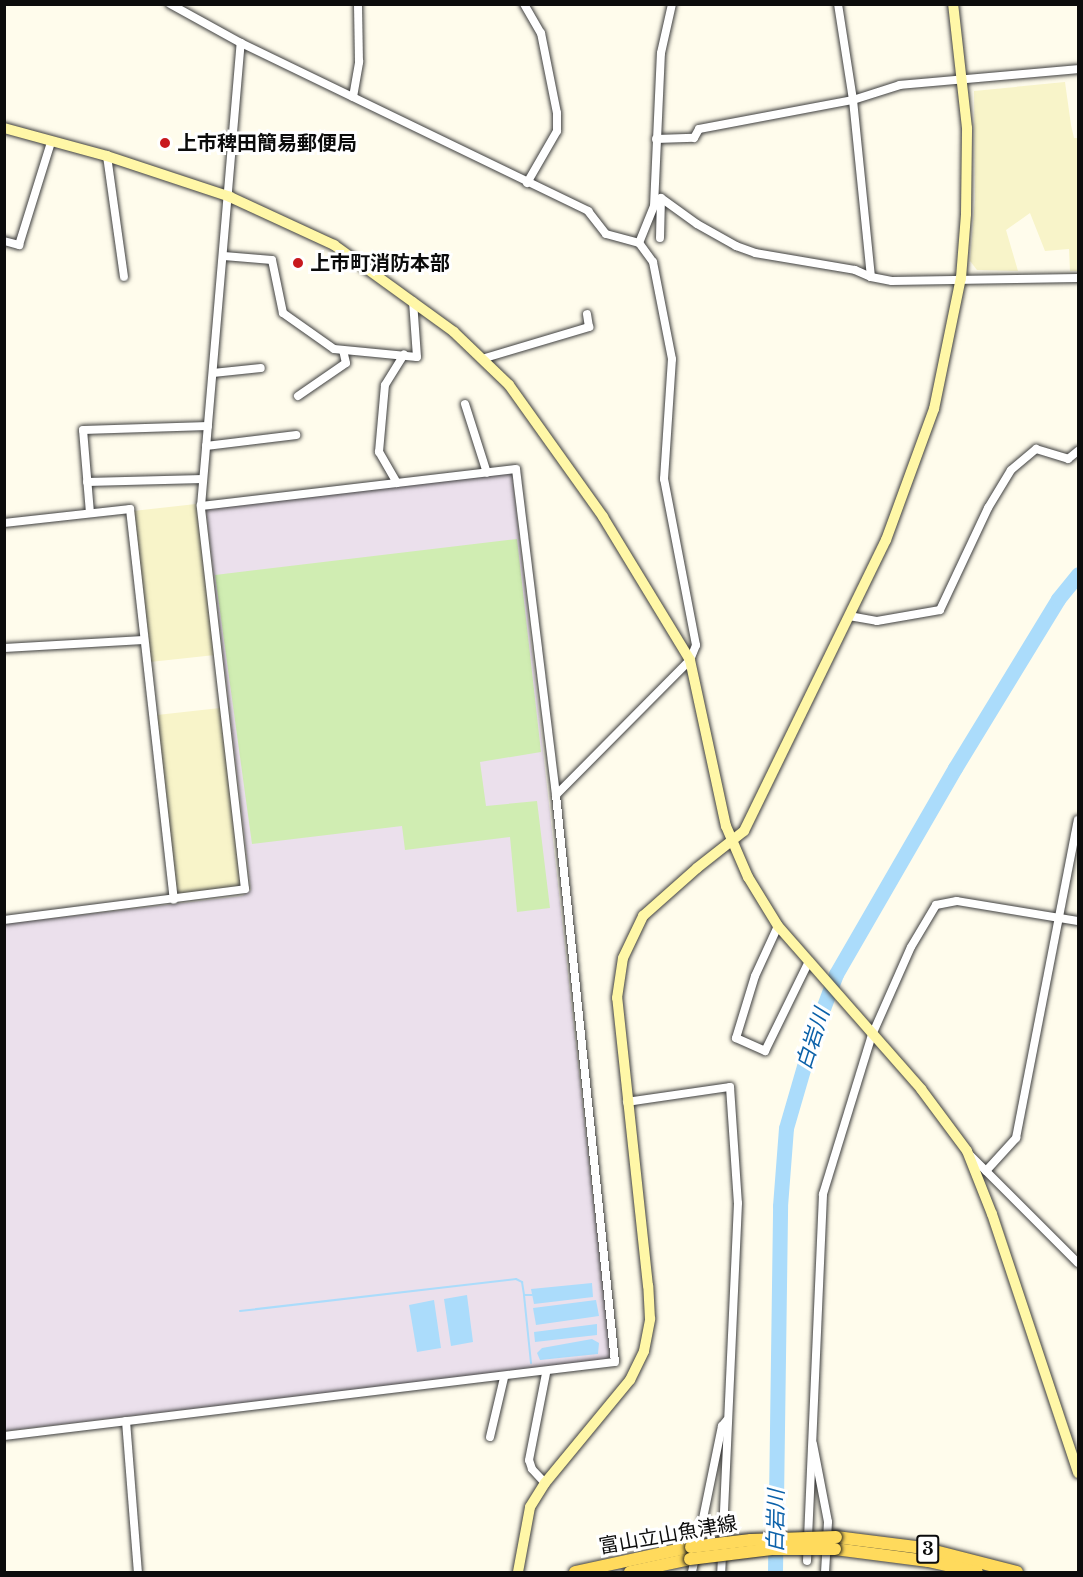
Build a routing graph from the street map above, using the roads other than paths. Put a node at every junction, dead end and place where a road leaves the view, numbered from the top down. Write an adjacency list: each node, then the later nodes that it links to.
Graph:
1 (170, 4): 7 (street)
2 (358, 4): 10 (street)
3 (524, 4): 16 (street)
4 (672, 4): 13 (street)
5 (838, 4): 11 (street)
6 (953, 4): 9 (street)
7 (241, 43): 10 (street); 17 (street)
8 (1078, 69): 9 (street)
9 (964, 80): 11 (street); 24 (street)
10 (353, 97): 16 (street)
11 (854, 100): 13 (street); 23 (street)
12 (4, 128): 14 (street)
13 (656, 140): 20 (street)
14 (51, 142): 15 (street); 19 (street)
15 (107, 156): 17 (street); 22 (street)
16 (527, 183): 20 (street)
17 (230, 197): 21 (street); 26 (street)
18 (660, 238): 23 (street)
19 (4, 242)
20 (639, 243): 49 (street)
21 (224, 256): 28 (street); 32 (street)
22 (124, 277)
23 (871, 277): 24 (street)
24 (961, 278): 25 (street); 46 (street)
25 (1078, 278)
26 (413, 300): 29 (street); 30 (street)
27 (587, 315): 30 (street)
28 (343, 350): 29 (street); 33 (street)
29 (404, 356): 42 (street)
30 (485, 358): 49 (street)
31 (261, 368): 32 (street)
32 (213, 373): 35 (street)
33 (298, 396)
34 (465, 404): 39 (street)
35 (208, 426): 37 (street); 41 (street)
36 (296, 435): 37 (street)
37 (206, 446): 40 (street)
38 (1078, 451): 46 (street)
39 (487, 472): 42 (street); 50 (street)
40 (203, 479): 41 (street); 43 (street)
41 (87, 482): 44 (street)
42 (398, 483): 43 (street)
43 (201, 506): 53 (street)
44 (90, 513): 45 (street); 47 (street)
45 (4, 523)
46 (849, 616): 52 (street)
47 (144, 640): 48 (street); 53 (street)
48 (4, 648)
49 (690, 660): 50 (street); 52 (street)
50 (556, 795): 64 (street)
51 (1078, 820): 54 (street)
52 (731, 841): 57 (street); 60 (street)
53 (174, 900): 55 (street)
54 (1060, 918): 56 (street); 59 (street); 62 (street)
55 (4, 920)
56 (1078, 921)
57 (778, 926): 58 (street); 58 (street)
58 (809, 962): 59 (street)
59 (872, 1035): 61 (street); 69 (street)
60 (627, 1102): 66 (street); 72 (street)
61 (967, 1151): 62 (street); 71 (street)
62 (986, 1171): 63 (street)
63 (1078, 1263)
64 (546, 1373): 65 (street); 72 (street)
65 (504, 1378): 67 (street); 70 (street)
66 (727, 1420): 76 (street); 81 (street)
67 (126, 1421): 68 (street); 77 (street)
68 (4, 1436)
69 (811, 1436): 73 (street); 82 (street)
70 (490, 1437)
71 (1078, 1473)
72 (545, 1483): 78 (street)
73 (808, 1543): 74 (main road, 富山立山魚津線 / 3, bridge); 76 (main road, 富山立山魚津線 / 3, bridge)
74 (836, 1543): 83 (main road, 富山立山魚津線 / 3); 84 (main road, 富山立山魚津線 / 3)
75 (691, 1553): 76 (main road, 富山立山魚津線 / 3, bridge); 79 (main road, 富山立山魚津線 / 3); 80 (main road, 富山立山魚津線 / 3)
76 (722, 1553)
77 (138, 1572)
78 (518, 1572)
79 (575, 1572)
80 (630, 1572)
81 (692, 1572)
82 (825, 1572)
83 (977, 1572)
84 (1017, 1572)

